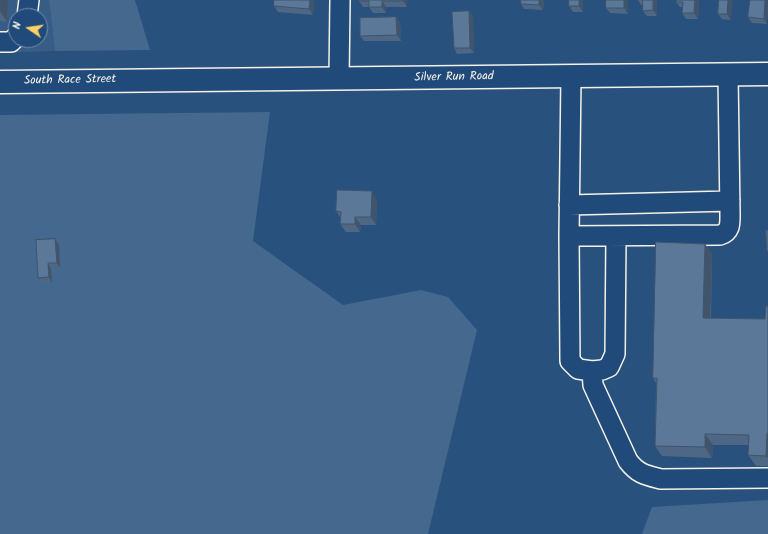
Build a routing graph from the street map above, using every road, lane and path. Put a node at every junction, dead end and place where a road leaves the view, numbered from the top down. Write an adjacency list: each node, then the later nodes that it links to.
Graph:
1 (340, 0): 5 (street)
2 (728, 74): 3 (main road, Silver Run Road); 4 (main road, Silver Run Road); 8 (street)
3 (768, 74)
4 (571, 76): 5 (main road, Silver Run Road); 9 (street)
5 (339, 79): 6 (main road, Silver Run Road)
6 (139, 81): 7 (main road, South Race Street)
7 (0, 82)
8 (730, 201): 9 (street); 11 (street)
9 (569, 205): 10 (street)
10 (569, 236): 11 (street); 12 (street)
11 (616, 236): 12 (street)
12 (592, 371): 13 (street)
13 (768, 478)

